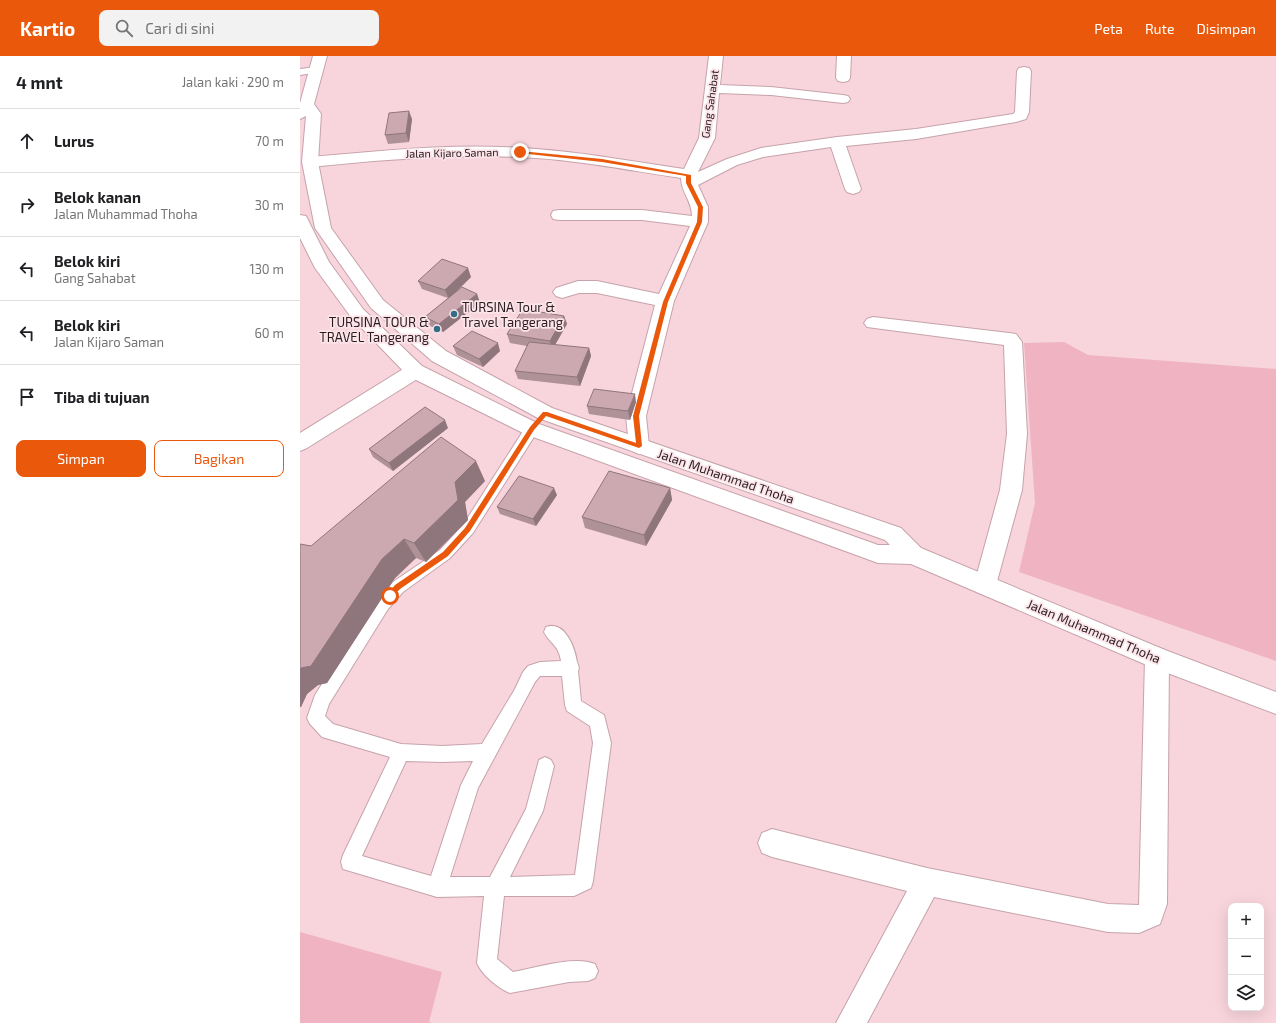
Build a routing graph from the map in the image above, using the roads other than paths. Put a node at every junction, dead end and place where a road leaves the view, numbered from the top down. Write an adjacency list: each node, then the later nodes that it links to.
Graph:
1 (320, 56): 4 (street, Jalan Muhammad Thoha)
2 (716, 56): 8 (street, Gang Sahabat)
3 (844, 56): 7 (street)
4 (316, 70): 6 (lane); 10 (street, Jalan Muhammad Thoha)
5 (1024, 71): 11 (street)
6 (300, 72)
7 (843, 78)
8 (713, 89): 9 (street); 13 (street, Gang Sahabat)
9 (843, 99)
10 (304, 109): 12 (street, Jalan Muhammad Thoha)
11 (837, 142): 13 (street); 14 (street)
12 (310, 162): 13 (street, Jalan Kijaro Saman); 20 (street, Jalan Muhammad Thoha)
13 (689, 179): 17 (street)
14 (853, 189)
15 (559, 215): 17 (street)
16 (300, 220): 21 (street, Jalan Muhammad Thoha)
17 (700, 222): 19 (street)
18 (562, 292): 19 (street)
19 (665, 302): 27 (street)
20 (377, 304): 21 (street); 24 (street, Jalan Muhammad Thoha)
21 (357, 313): 23 (street, Jalan Muhammad Thoha)
22 (873, 323): 29 (street)
23 (415, 371): 25 (street, Jalan Muhammad Thoha); 26 (street)
24 (545, 413): 25 (street); 27 (street, Jalan Muhammad Thoha)
25 (532, 429): 28 (street, Jalan Muhammad Thoha); 34 (lane)
26 (300, 443)
27 (639, 446): 28 (street, Jalan Muhammad Thoha)
28 (913, 555): 29 (street, Jalan Muhammad Thoha)
29 (986, 585): 31 (street, Jalan Muhammad Thoha)
30 (552, 632): 32 (lane)
31 (1157, 658): 33 (street, Jalan Muhammad Thoha); 38 (street)
32 (571, 668): 35 (lane); 40 (lane)
33 (1276, 703)
34 (402, 752): 35 (lane); 39 (lane)
35 (487, 752): 39 (lane)
36 (545, 766): 40 (lane)
37 (772, 843): 38 (street)
38 (927, 882): 42 (street)
39 (437, 887): 40 (lane)
40 (495, 887): 41 (lane)
41 (588, 971)
42 (851, 1023)

